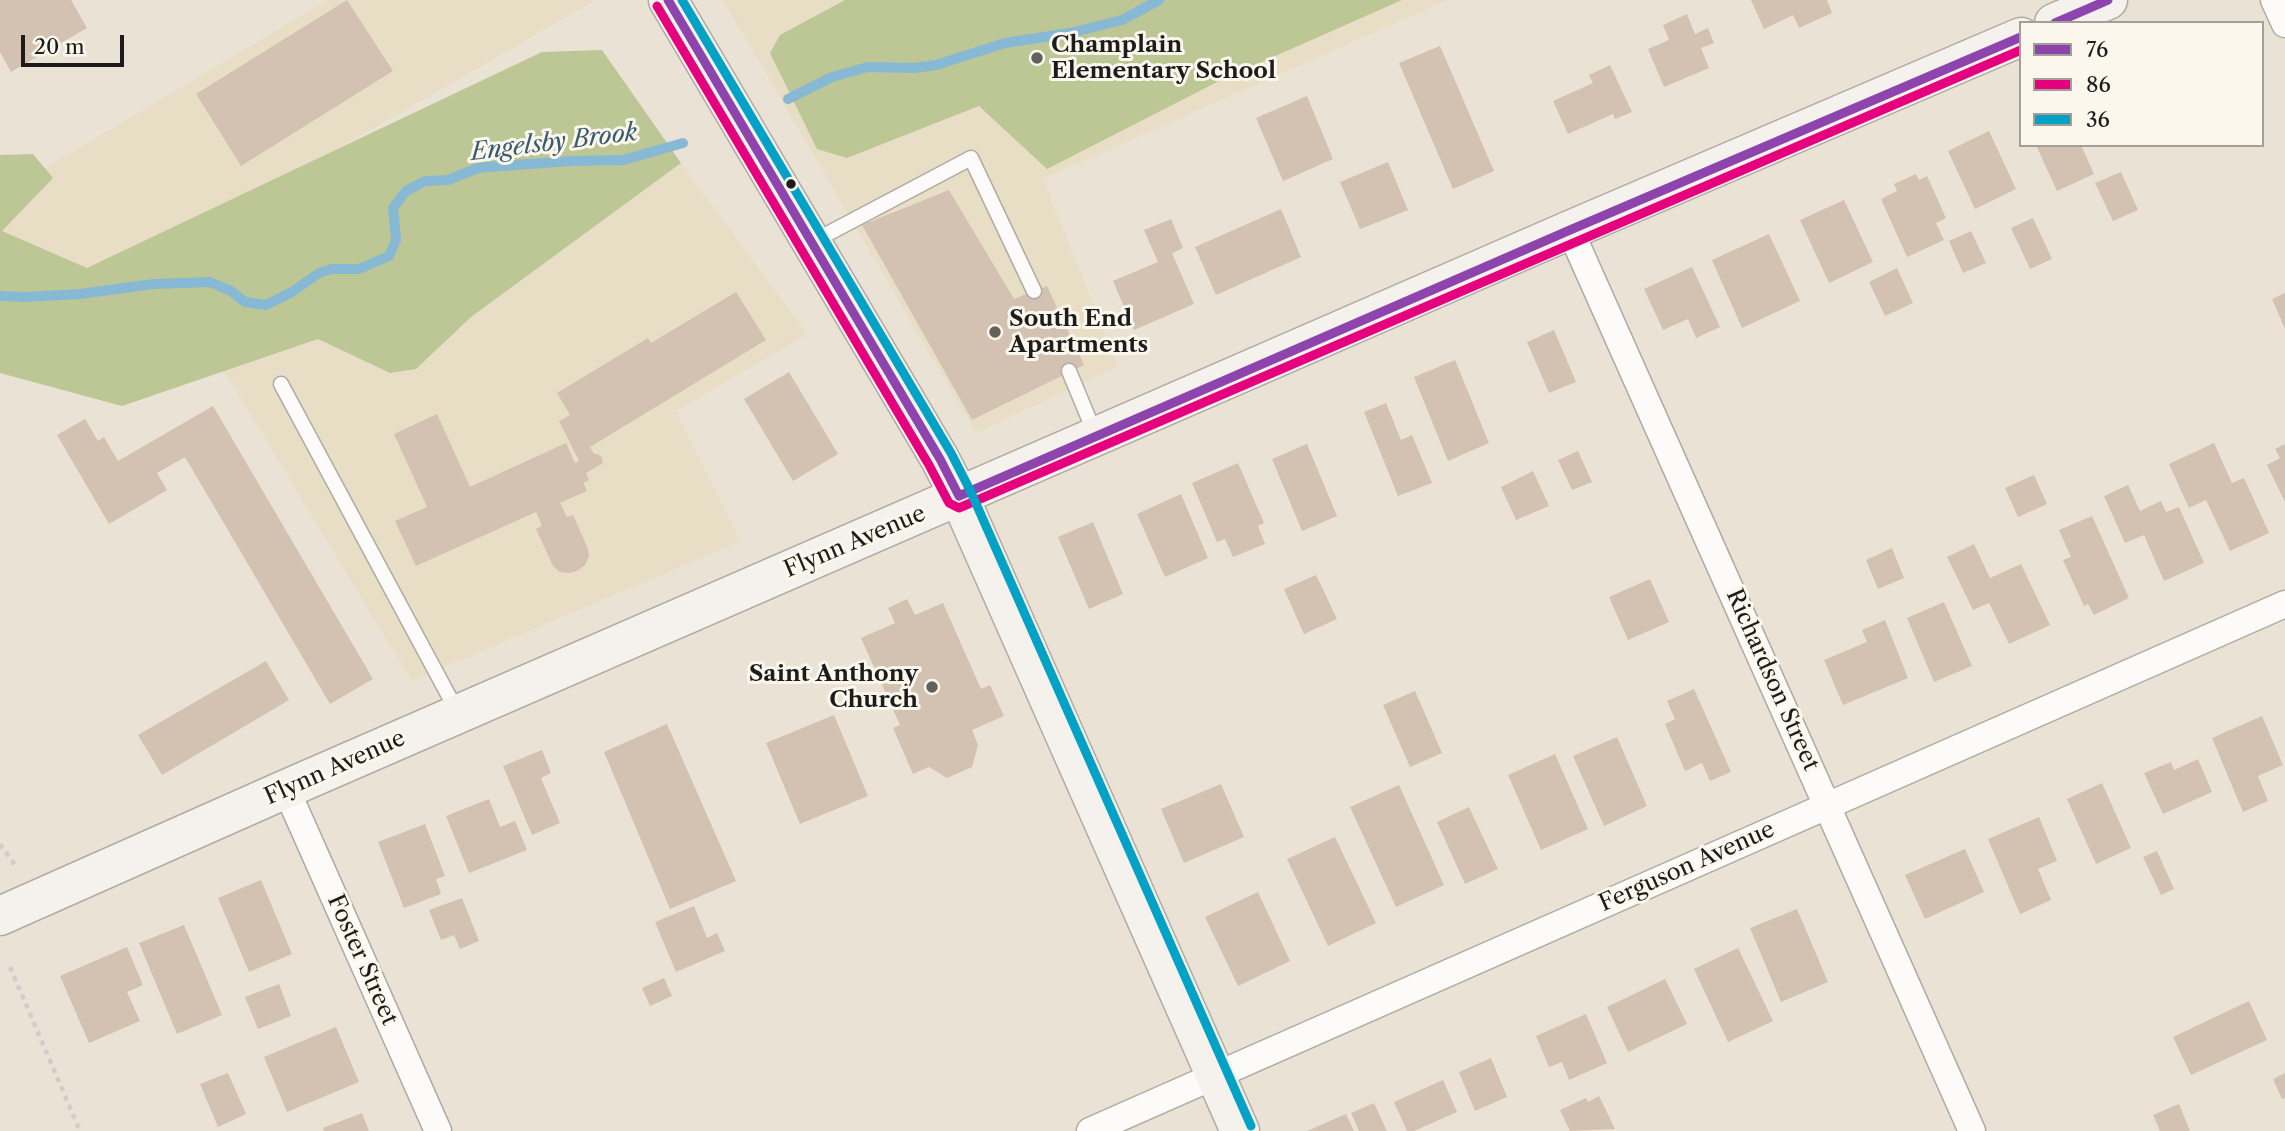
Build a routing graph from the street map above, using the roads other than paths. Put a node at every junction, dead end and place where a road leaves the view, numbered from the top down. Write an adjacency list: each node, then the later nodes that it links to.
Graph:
1 (668, 0): 8 (street)
2 (2108, 0): 4 (street)
3 (2274, 0): 5 (street)
4 (2059, 21)
5 (2285, 24)
6 (2019, 38): 7 (street, Flynn Avenue)
7 (1570, 230): 12 (street, Flynn Avenue); 17 (street, Richardson Street)
8 (811, 242): 9 (lane); 13 (street)
9 (1034, 291)
10 (1069, 371): 12 (lane)
11 (281, 384): 15 (lane)
12 (1096, 437): 13 (street, Flynn Avenue)
13 (959, 496): 15 (street, Flynn Avenue); 19 (street)
14 (2285, 604): 17 (street, Ferguson Avenue)
15 (458, 714): 16 (street, Flynn Avenue)
16 (286, 789): 18 (street, Flynn Avenue); 20 (street, Foster Street)
17 (1827, 805): 19 (street, Ferguson Avenue); 23 (street, Richardson Street)
18 (0, 916)
19 (1216, 1076): 21 (street, Ferguson Avenue); 22 (street)
20 (438, 1131)
21 (1090, 1131)
22 (1240, 1131)
23 (1972, 1131)

